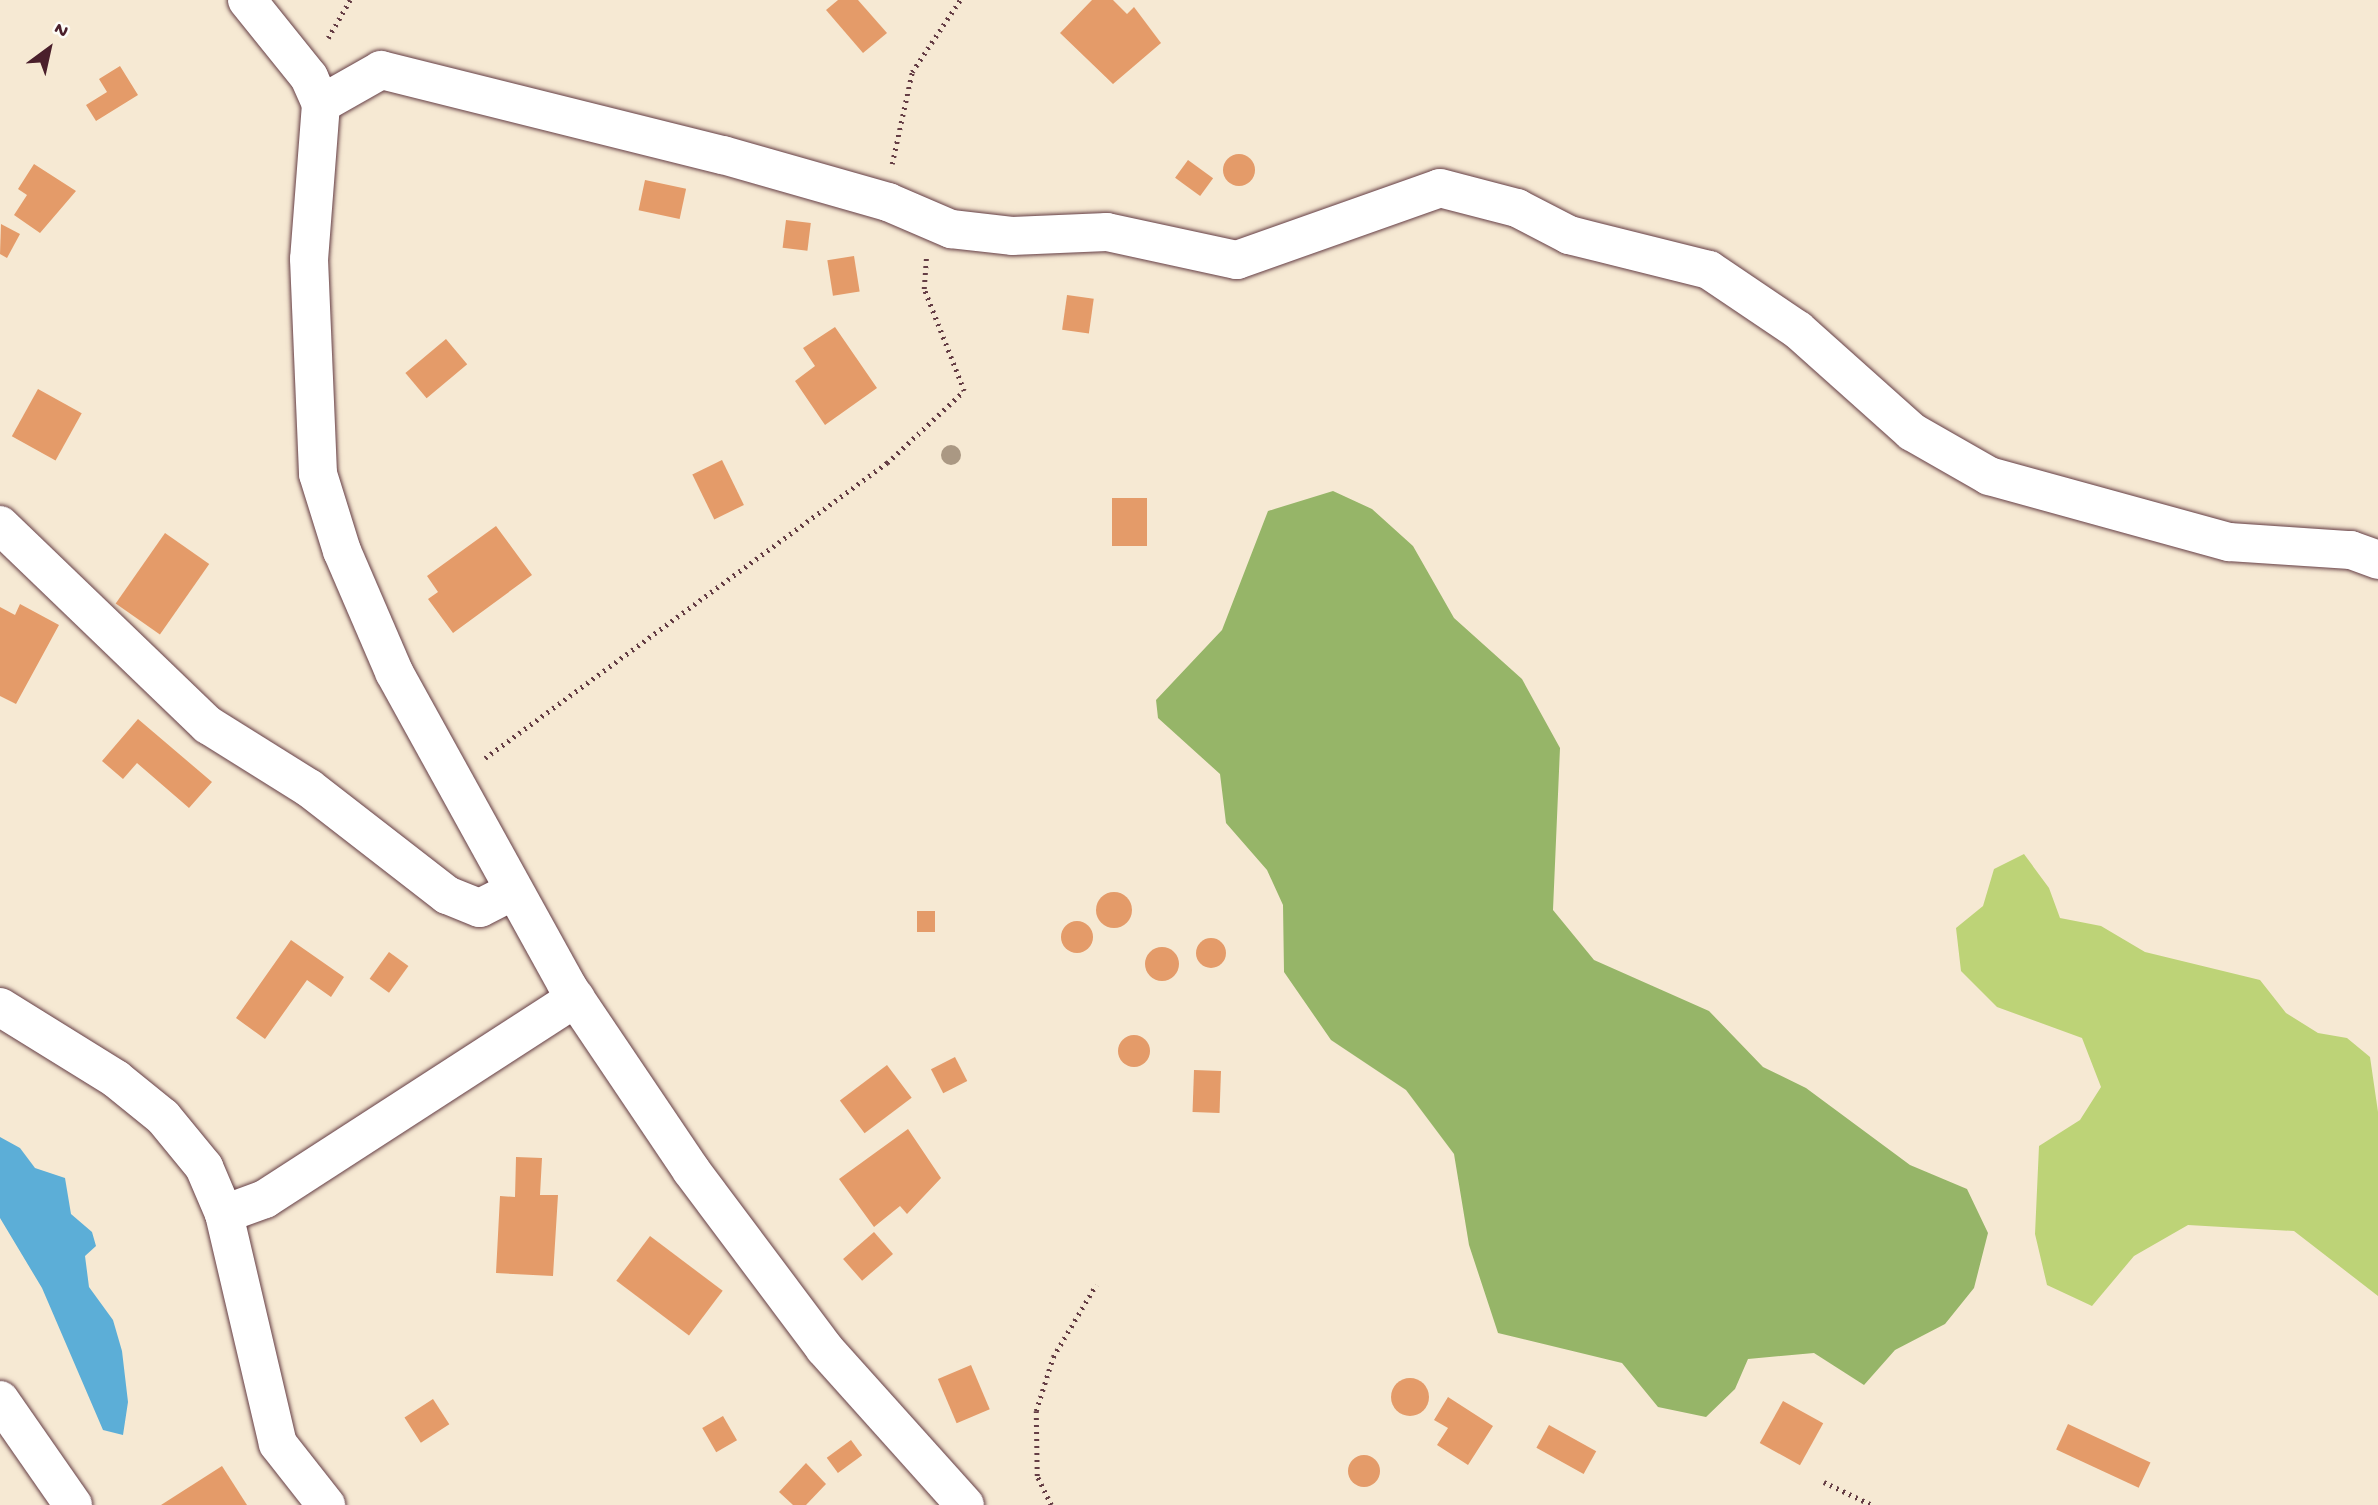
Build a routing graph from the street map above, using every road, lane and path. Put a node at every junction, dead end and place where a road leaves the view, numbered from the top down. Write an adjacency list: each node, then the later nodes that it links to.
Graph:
1 (247, 0): 3 (street)
2 (960, 0): 4 (path)
3 (321, 104): 4 (street); 8 (street)
4 (887, 202): 5 (street)
5 (929, 220): 7 (street); 8 (path)
6 (0, 525): 9 (street)
7 (2378, 560)
8 (450, 783): 9 (street)
9 (512, 892): 10 (street)
10 (576, 998): 12 (street); 18 (street)
11 (0, 1007): 12 (street)
12 (224, 1214): 17 (street)
13 (1096, 1285): 19 (path)
14 (0, 1400): 16 (street)
15 (1824, 1482): 20 (path)
16 (73, 1505)
17 (326, 1505)
18 (965, 1505)
19 (1051, 1505)
20 (1872, 1505)

